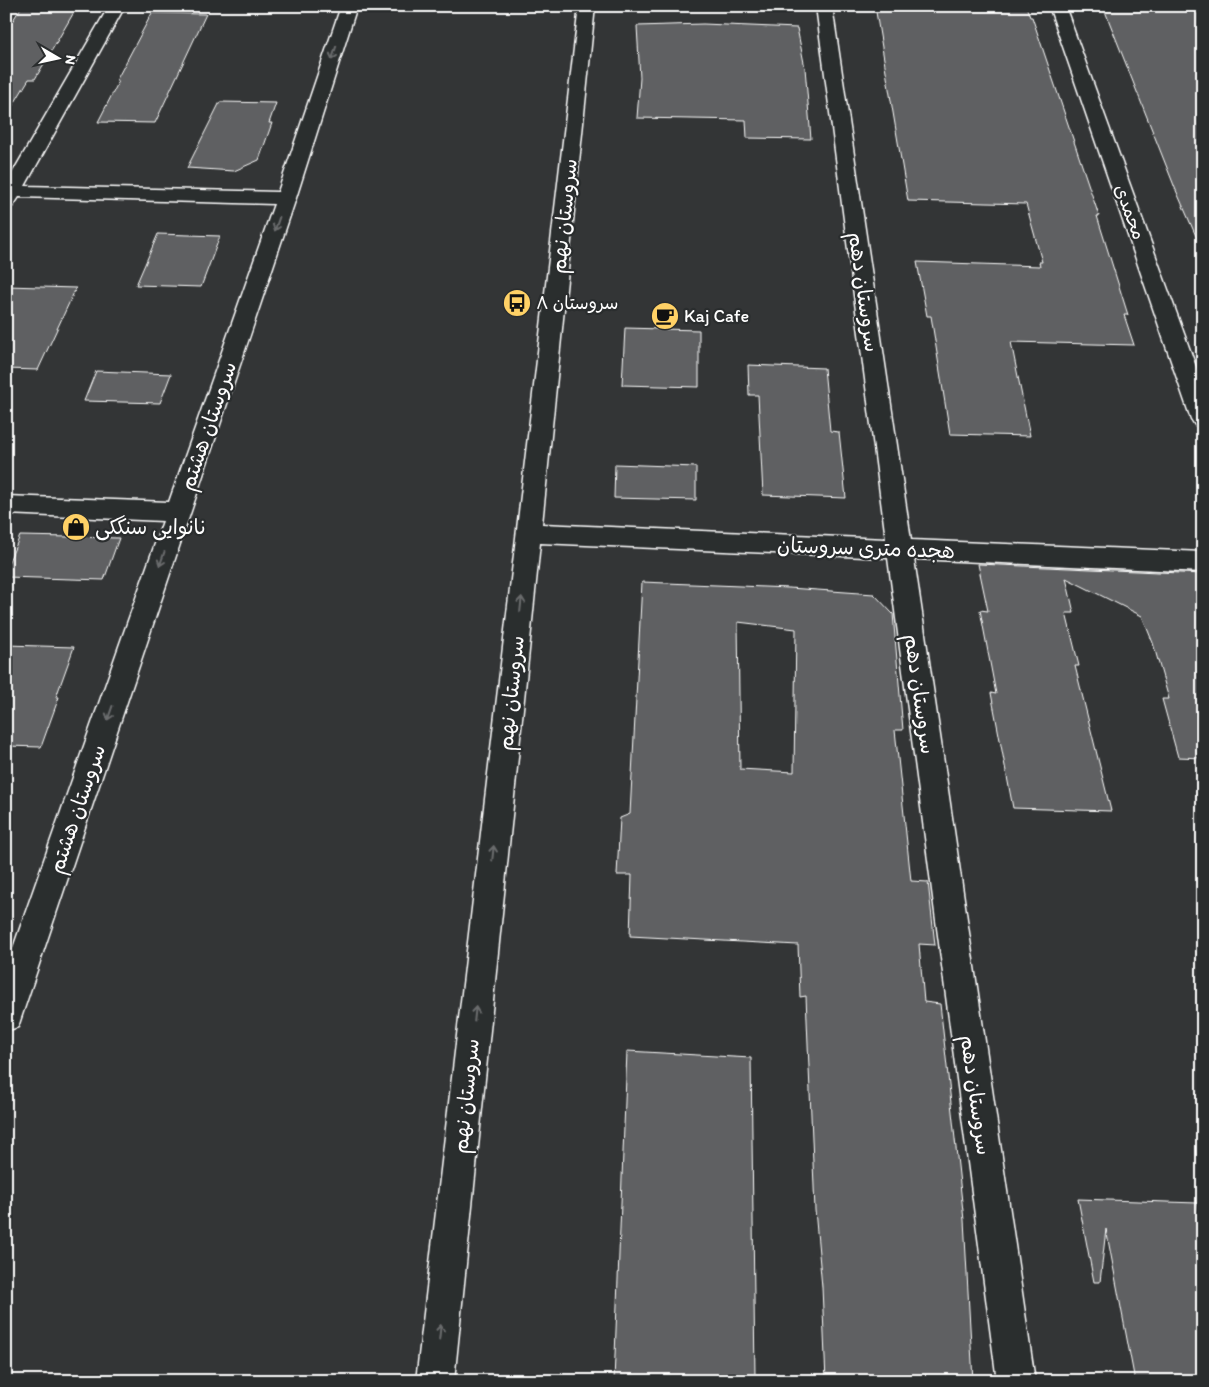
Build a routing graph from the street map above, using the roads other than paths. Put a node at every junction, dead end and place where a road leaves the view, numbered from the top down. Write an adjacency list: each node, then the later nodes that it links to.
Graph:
1 (117, 6): 6 (street)
2 (349, 6): 7 (street, سروستان هشتم, one-way to 7)
3 (587, 6): 11 (street, سروستان نهم)
4 (824, 6): 12 (street, سروستان دهم)
5 (1057, 6): 8 (street, محمدی)
6 (8, 195): 7 (street)
7 (286, 198): 10 (street, سروستان هشتم, one-way to 10)
8 (1203, 419)
9 (6, 505): 10 (street)
10 (178, 512): 14 (street, سروستان هشتم, one-way to 14)
11 (528, 533): 12 (street, هجده متری سروستان); 15 (street, سروستان نهم, one-way to 11)
12 (900, 549): 13 (street, هجده متری سروستان); 16 (street, سروستان دهم)
13 (1203, 562)
14 (6, 1015)
15 (435, 1381)
16 (1016, 1381)

